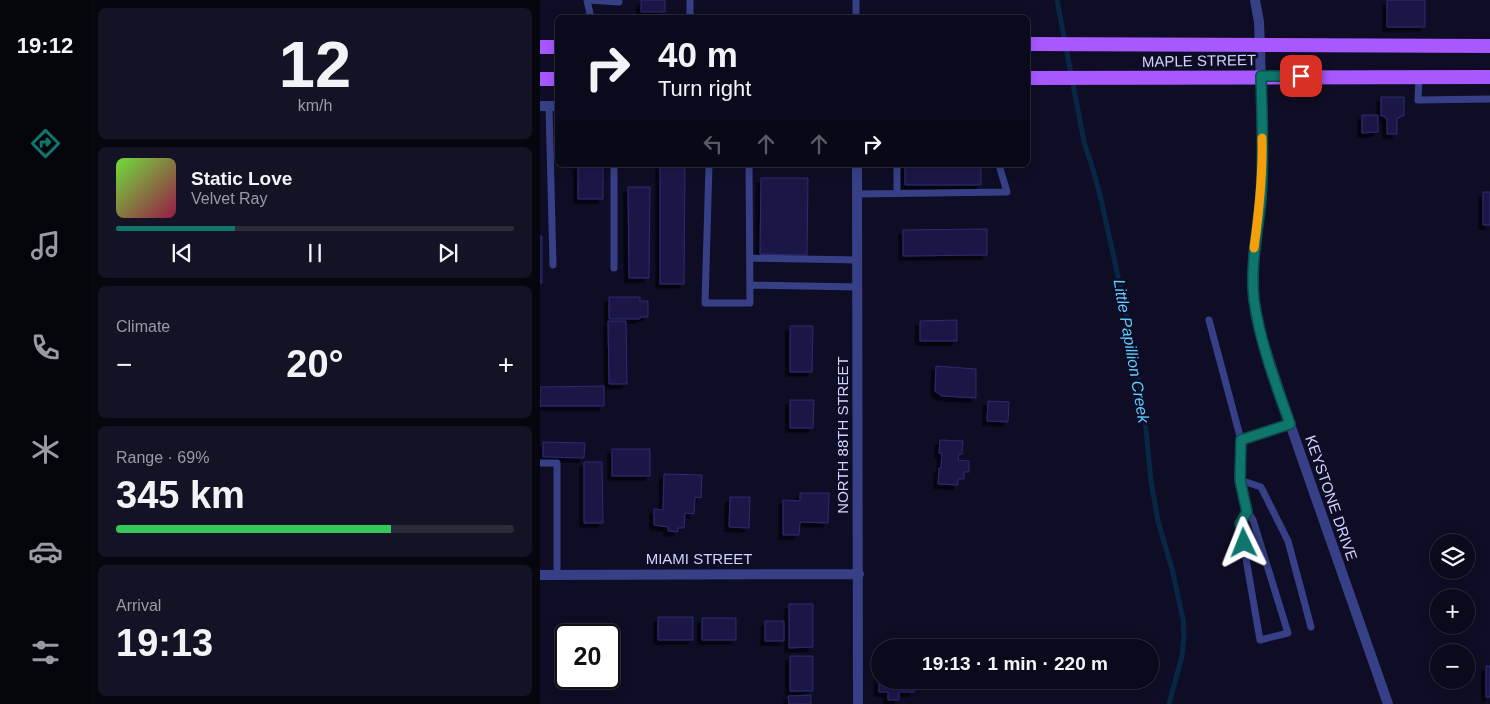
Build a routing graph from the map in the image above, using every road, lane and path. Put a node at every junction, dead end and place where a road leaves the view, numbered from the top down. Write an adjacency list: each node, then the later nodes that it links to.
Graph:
1 (587, 0): 2 (lane); 6 (lane)
2 (619, 0)
3 (690, 0): 7 (lane)
4 (856, 0): 8 (lane)
5 (1256, 0): 10 (street, KEYSTONE DRIVE)
6 (590, 15)
7 (690, 15)
8 (856, 15)
9 (1030, 44): 10 (main road, MAPLE STREET)
10 (1260, 46): 11 (main road, MAPLE STREET); 14 (street, KEYSTONE DRIVE)
11 (1490, 46)
12 (540, 47): 13 (main road)
13 (555, 47)
14 (1261, 76): 15 (main road, MAPLE STREET); 17 (main road, MAPLE STREET); 37 (street, KEYSTONE DRIVE)
15 (1419, 77): 16 (main road, MAPLE STREET); 20 (lane)
16 (1490, 77)
17 (1030, 78)
18 (540, 79): 19 (main road)
19 (555, 79)
20 (1490, 100)
21 (549, 106): 32 (lane)
22 (614, 167): 33 (lane)
23 (709, 167): 34 (lane)
24 (749, 167): 30 (lane)
25 (857, 167): 29 (street, NORTH 88TH STREET)
26 (896, 167): 28 (lane)
27 (1000, 167): 28 (lane)
28 (897, 192): 29 (lane)
29 (857, 194): 31 (street, NORTH 88TH STREET)
30 (750, 258): 31 (lane); 34 (lane)
31 (858, 260): 35 (street, NORTH 88TH STREET)
32 (553, 265)
33 (614, 268)
34 (750, 285): 35 (lane)
35 (858, 287): 44 (street, NORTH 88TH STREET)
36 (1209, 320): 38 (lane)
37 (1290, 424): 38 (lane); 47 (street, KEYSTONE DRIVE)
38 (1241, 440): 40 (lane)
39 (540, 463): 43 (lane)
40 (1240, 480): 41 (lane); 45 (lane)
41 (1247, 512): 41 (lane)
42 (540, 574): 43 (street, MIAMI STREET)
43 (557, 574): 44 (street, MIAMI STREET)
44 (859, 574): 46 (street, NORTH 88TH STREET)
45 (1311, 627)
46 (858, 704)
47 (1388, 704)

